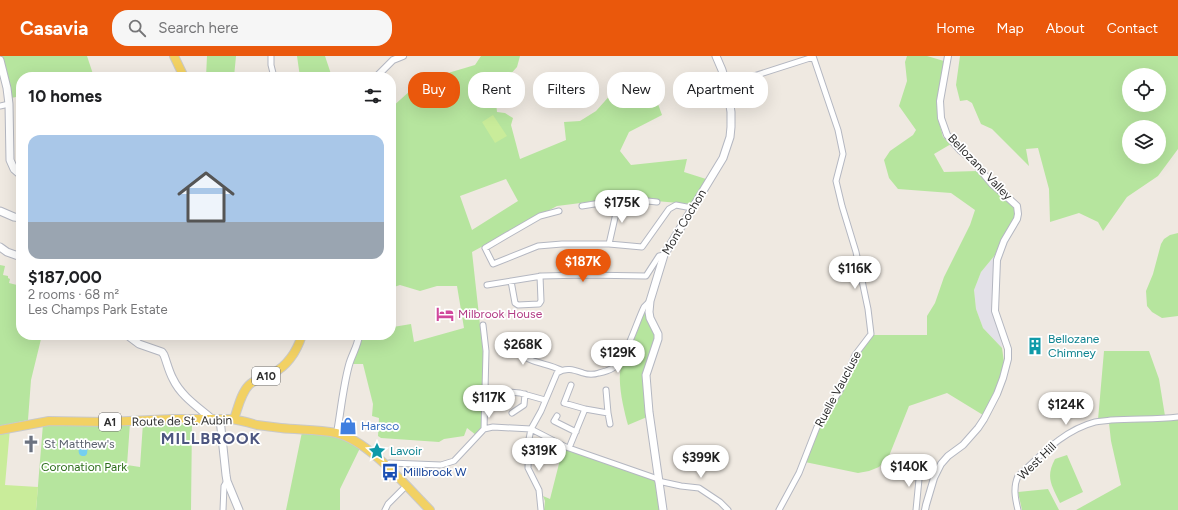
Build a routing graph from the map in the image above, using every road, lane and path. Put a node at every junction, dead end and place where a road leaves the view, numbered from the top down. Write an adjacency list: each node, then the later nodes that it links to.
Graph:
1 (174, 56): 8 (main road)
2 (271, 56): 9 (street)
3 (403, 56): 10 (street)
4 (716, 56): 11 (main road, Mont Cochon)
5 (813, 56): 12 (street); 71 (street, Ruelle Vaucluse)
6 (948, 56): 73 (street, Bellozane Valley)
7 (0, 60): 13 (main road)
8 (182, 72)
9 (273, 72)
10 (381, 72)
11 (722, 72)
12 (765, 72)
13 (9, 104): 14 (street); 16 (main road)
14 (0, 106)
15 (730, 108): 20 (main road, Mont Cochon)
16 (16, 171)
17 (619, 200): 18 (street); 19 (street); 24 (street)
18 (657, 202)
19 (582, 206)
20 (692, 208): 24 (street); 27 (main road, Mont Cochon)
21 (0, 211): 23 (main road)
22 (559, 211): 24 (street)
23 (16, 217)
24 (609, 244)
25 (0, 247): 26 (main road)
26 (16, 255)
27 (664, 255): 28 (street); 31 (main road, Mont Cochon)
28 (540, 276): 29 (street); 29 (street)
29 (511, 281): 30 (street)
30 (487, 285)
31 (650, 301): 37 (street); 61 (main road, Mont Cochon)
32 (483, 325): 53 (street)
33 (134, 340): 50 (main road)
34 (300, 340): 51 (main road, A10)
35 (358, 340): 57 (street)
36 (510, 342): 37 (street)
37 (561, 370): 42 (street)
38 (571, 385): 43 (street)
39 (606, 390): 47 (street)
40 (509, 392): 41 (street)
41 (524, 394): 42 (street); 46 (street)
42 (545, 400): 54 (street)
43 (564, 403): 44 (street); 45 (street)
44 (561, 409)
45 (585, 409): 47 (street); 56 (street)
46 (512, 413)
47 (608, 413): 52 (street)
48 (557, 416): 56 (street)
49 (1178, 417): 74 (street, West Hill)
50 (216, 419): 51 (main road, Route de St. Aubin / A1); 55 (main road, Route de St. Aubin / A1); 62 (main road)
51 (234, 419): 57 (main road, Route de St. Aubin / A1)
52 (610, 424)
53 (484, 429): 54 (street); 59 (street)
54 (531, 429): 58 (street); 68 (street)
55 (0, 430)
56 (576, 432): 58 (street)
57 (337, 433): 59 (main road, Route de St. Aubin / A1)
58 (569, 448): 61 (street)
59 (385, 464): 63 (main road, Route de St. Aubin / A1)
60 (920, 468): 72 (street)
61 (658, 480): 69 (main road, Mont Cochon); 70 (street)
62 (227, 481): 64 (street); 65 (main road)
63 (406, 486): 66 (street); 67 (main road, Route de St. Aubin / A1)
64 (224, 510)
65 (239, 510)
66 (384, 510)
67 (430, 510)
68 (541, 510)
69 (663, 510)
70 (728, 510)
71 (779, 510)
72 (916, 510)
73 (925, 510)
74 (1018, 510)

